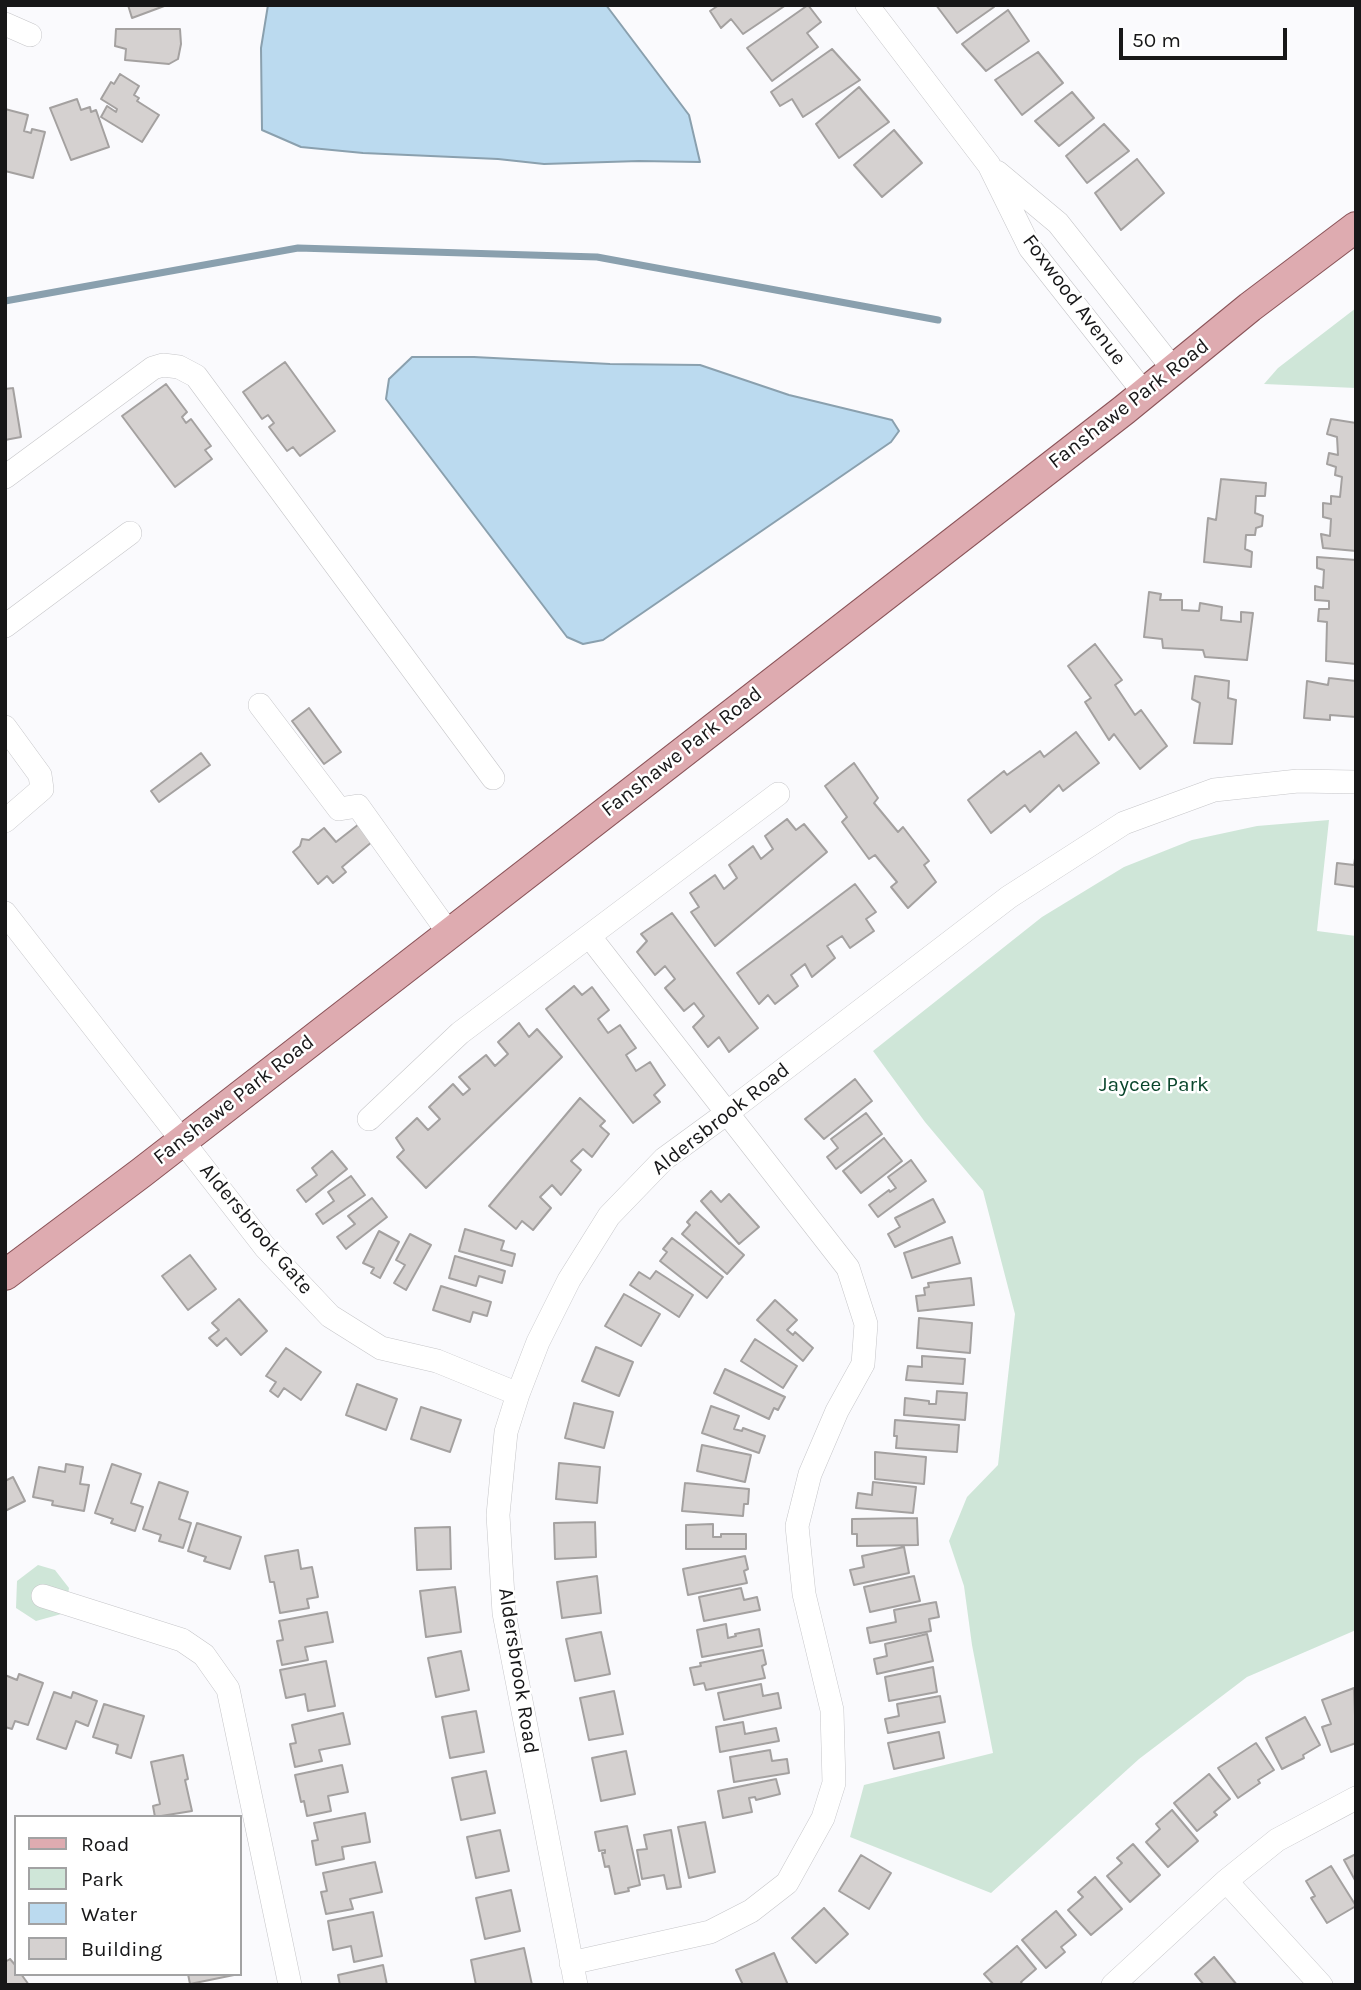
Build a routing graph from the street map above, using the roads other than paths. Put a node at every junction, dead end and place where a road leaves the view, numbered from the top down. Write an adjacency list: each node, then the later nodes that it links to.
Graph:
1 (867, 5): 4 (street, Foxwood Avenue)
2 (5, 24): 3 (street)
3 (30, 35)
4 (989, 166): 6 (street, Foxwood Avenue); 7 (street, Foxwood Avenue)
5 (1350, 231): 6 (main road, Fanshawe Park Road)
6 (1174, 370): 7 (main road, Fanshawe Park Road)
7 (1145, 394): 18 (main road, Fanshawe Park Road)
8 (5, 477): 13 (street)
9 (130, 533): 10 (street)
10 (5, 625)
11 (260, 705): 18 (street)
12 (9, 739): 16 (street)
13 (492, 778)
14 (1356, 782): 20 (street, Aldersbrook Road)
15 (778, 794): 19 (street)
16 (5, 821)
17 (5, 913): 22 (street, Aldersbrook Gate)
18 (448, 932): 22 (main road, Fanshawe Park Road)
19 (590, 937): 20 (street); 21 (street)
20 (727, 1113): 24 (street, Aldersbrook Road); 28 (street)
21 (369, 1119)
22 (183, 1140): 23 (main road, Fanshawe Park Road); 24 (street, Aldersbrook Gate)
23 (5, 1275)
24 (518, 1394): 28 (street, Aldersbrook Road)
25 (43, 1596): 29 (street)
26 (1356, 1798): 27 (street)
27 (1226, 1881): 30 (street); 31 (street)
28 (573, 1974)
29 (290, 1985)
30 (1113, 1985)
31 (1321, 1985)

